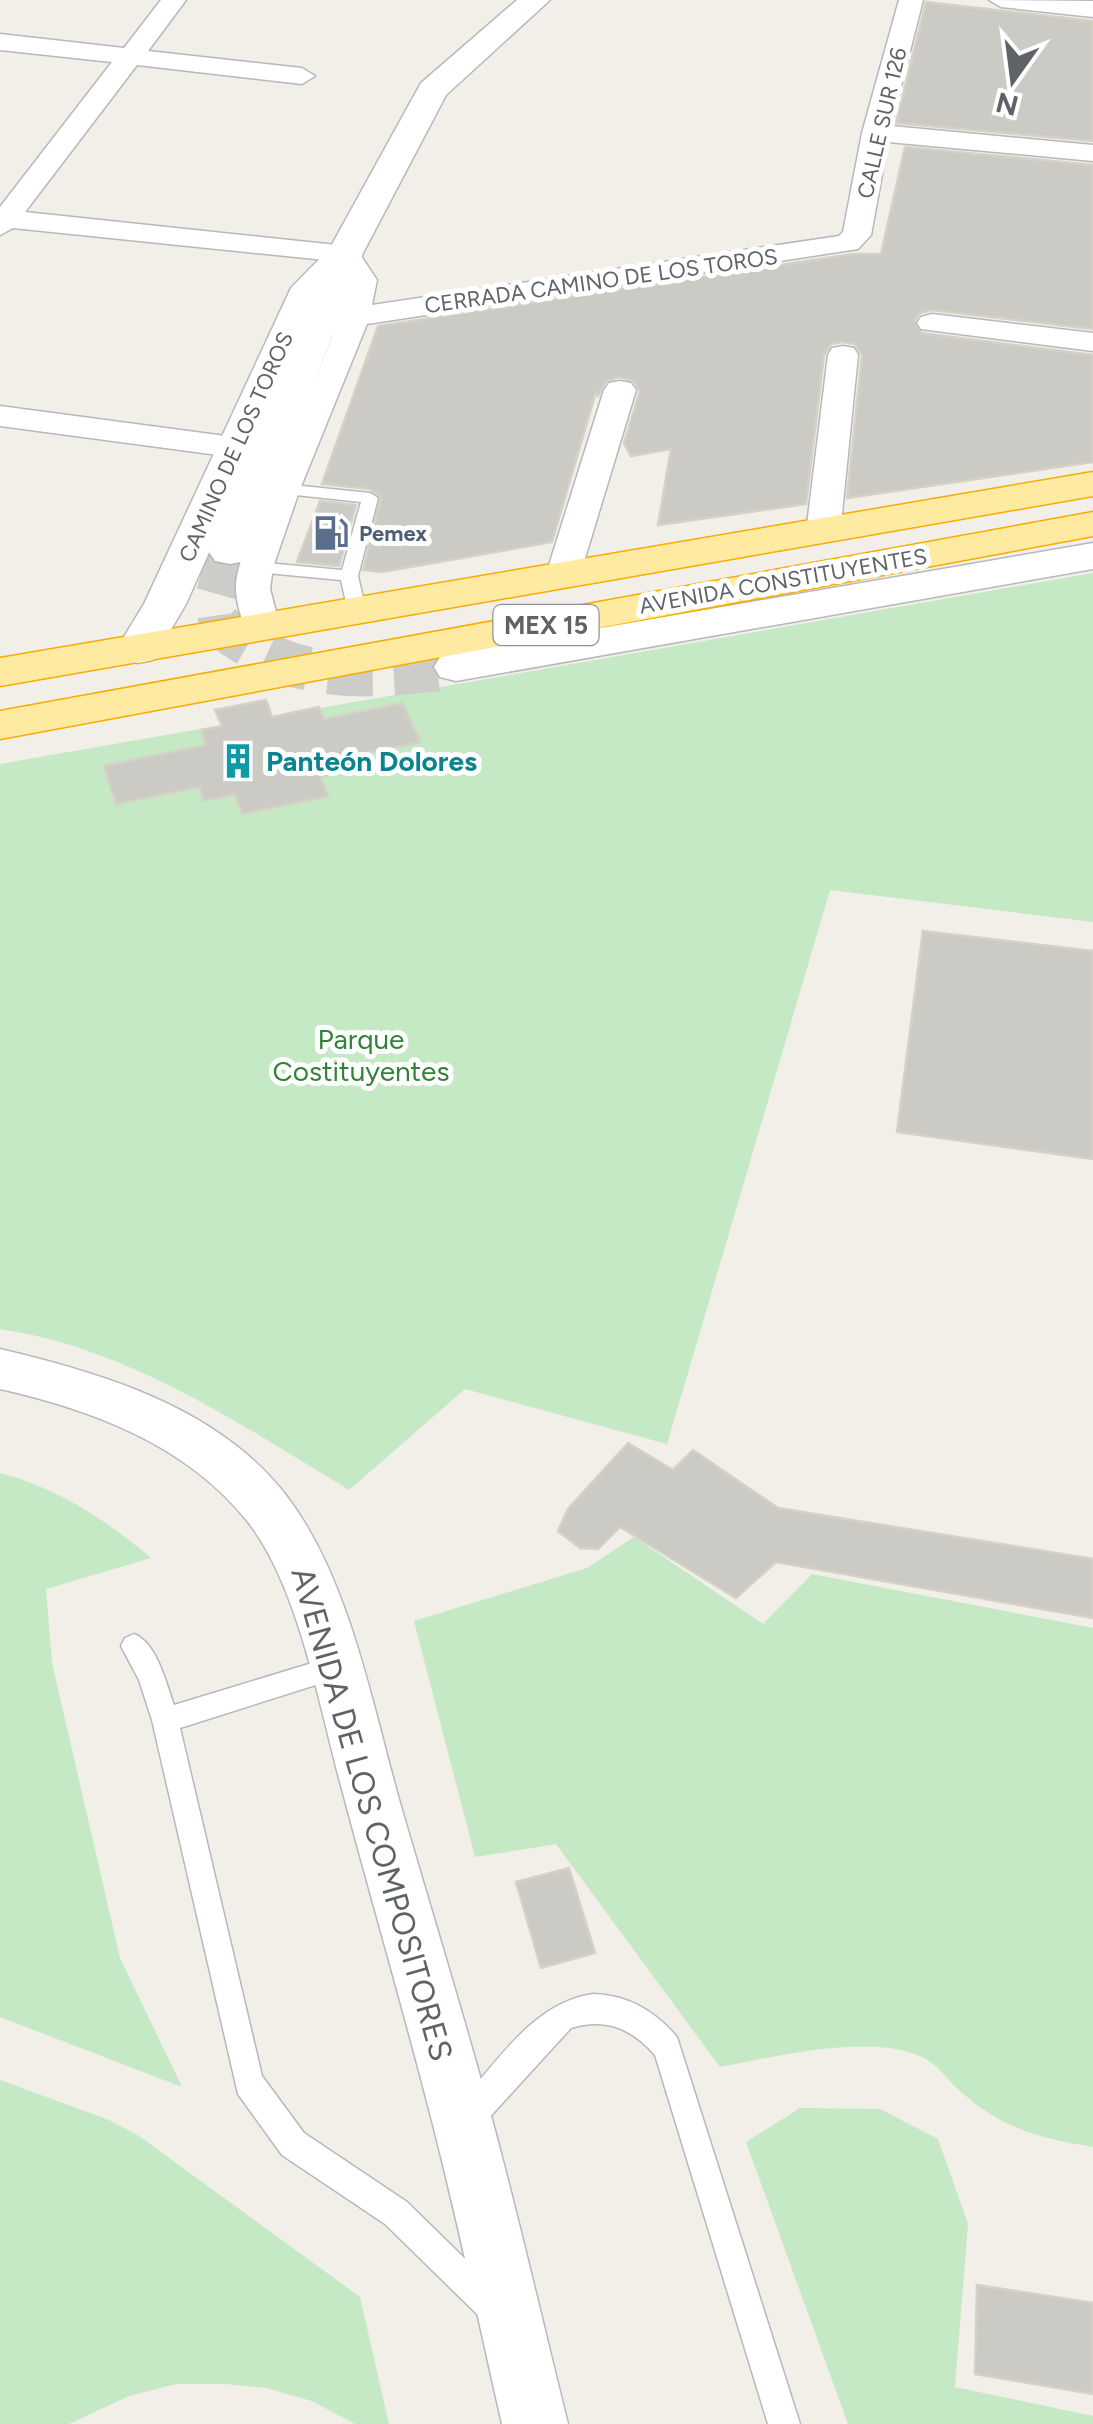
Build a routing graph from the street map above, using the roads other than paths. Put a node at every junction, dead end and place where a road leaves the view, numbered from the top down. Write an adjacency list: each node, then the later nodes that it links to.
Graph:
1 (174, 0): 7 (street)
2 (536, 0): 13 (main road, CAMINO DE LOS TOROS)
3 (911, 0): 9 (street, CALLE SUR 126)
4 (1001, 0): 5 (street)
5 (1093, 9)
6 (0, 42): 7 (street)
7 (129, 56): 8 (street); 11 (street)
8 (302, 76)
9 (876, 133): 10 (street); 12 (street, CALLE SUR 126)
10 (1093, 153)
11 (2, 221): 13 (street)
12 (848, 243): 14 (street, CERRADA CAMINO DE LOS TOROS)
13 (345, 254): 14 (street); 20 (main road, CAMINO DE LOS TOROS); 26 (main road, CAMINO DE LOS TOROS)
14 (355, 317): 22 (street)
15 (932, 323): 16 (street)
16 (1093, 342)
17 (842, 355): 24 (street)
18 (620, 390): 27 (street)
19 (0, 416): 20 (street)
20 (233, 448): 30 (main road, CAMINO DE LOS TOROS)
21 (1093, 484): 24 (highway, AVENIDA CONSTITUYENTES / MEX 15)
22 (283, 489): 26 (street); 28 (lane)
23 (1093, 524): 33 (highway, AVENIDA CONSTITUYENTES / MEX 15)
24 (823, 533): 27 (highway, AVENIDA CONSTITUYENTES / MEX 15)
25 (1093, 556): 31 (main road)
26 (243, 559): 28 (lane); 29 (street)
27 (562, 578): 28 (highway, AVENIDA CONSTITUYENTES / MEX 15)
28 (353, 594): 29 (highway, AVENIDA CONSTITUYENTES / MEX 15)
29 (262, 627): 30 (highway, AVENIDA CONSTITUYENTES / MEX 15)
30 (138, 650): 32 (highway, AVENIDA CONSTITUYENTES / MEX 15)
31 (456, 666)
32 (0, 672)
33 (0, 725)
34 (0, 1369): 36 (street, AVENIDA DE LOS COMPOSITORES)
35 (134, 1646): 37 (lane)
36 (334, 1668): 37 (lane); 38 (street, AVENIDA DE LOS COMPOSITORES)
37 (165, 1720): 39 (lane)
38 (463, 2124): 39 (street, AVENIDA DE LOS COMPOSITORES); 41 (lane)
39 (515, 2329): 40 (street, AVENIDA DE LOS COMPOSITORES)
40 (535, 2424)
41 (784, 2424)

